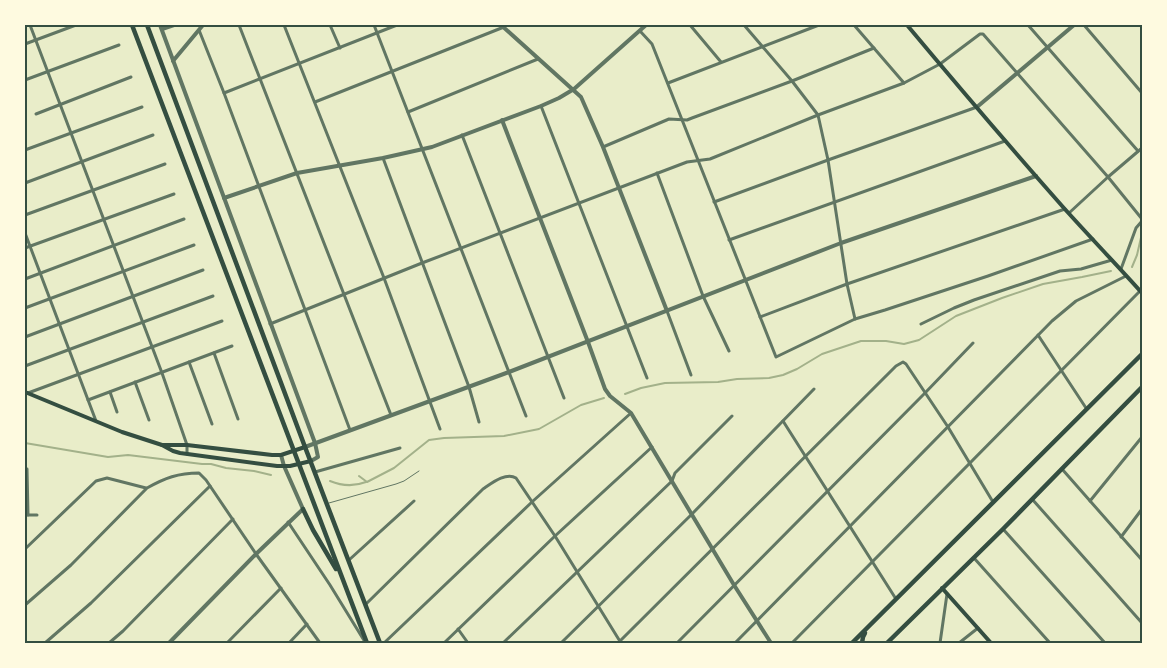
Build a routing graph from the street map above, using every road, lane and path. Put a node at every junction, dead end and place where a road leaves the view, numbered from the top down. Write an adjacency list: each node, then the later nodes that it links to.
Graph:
1 (30, 25): 28 (street)
2 (76, 25): 28 (street)
3 (132, 25): 185 (main road)
4 (147, 25): 182 (main road)
5 (174, 25): 23 (street)
6 (203, 25): 24 (street)
7 (239, 25): 44 (street)
8 (284, 25): 38 (street)
9 (330, 25): 32 (street)
10 (374, 25): 27 (street)
11 (396, 25): 27 (street)
12 (646, 25): 26 (street)
13 (690, 25): 37 (street)
14 (744, 25): 31 (street)
15 (800, 25): 25 (street)
16 (819, 25): 25 (street)
17 (854, 25): 33 (street)
18 (907, 25): 39 (main road)
19 (1028, 25): 34 (street)
20 (1074, 25): 34 (street)
21 (1084, 25): 51 (street)
22 (502, 26): 35 (street); 41 (street)
23 (161, 27): 36 (street)
24 (199, 30): 36 (street); 50 (street)
25 (804, 30): 31 (street)
26 (640, 31): 47 (street); 49 (street)
27 (377, 33): 32 (street); 41 (street)
28 (36, 40): 29 (street); 40 (street)
29 (25, 44)
30 (119, 45): 40 (street)
31 (762, 46): 37 (street); 46 (street)
32 (340, 48): 38 (street)
33 (874, 48): 46 (street); 48 (street)
34 (1048, 48): 42 (street); 69 (street)
35 (538, 58): 49 (street); 57 (street)
36 (173, 61): 85 (street)
37 (721, 62): 47 (street)
38 (300, 63): 44 (street); 52 (street)
39 (940, 64): 42 (street); 48 (street); 56 (main road)
40 (48, 71): 45 (street); 53 (street)
41 (392, 72): 52 (street); 57 (street)
42 (1017, 74): 56 (street); 79 (street)
43 (131, 77): 53 (street)
44 (261, 79): 50 (street); 76 (street)
45 (25, 80)
46 (792, 81): 59 (street); 60 (street)
47 (668, 83): 60 (street)
48 (904, 83): 59 (street)
49 (574, 89): 54 (street); 66 (street)
50 (224, 93): 81 (street)
51 (1142, 93)
52 (315, 102): 75 (street)
53 (60, 104): 58 (street); 62 (street)
54 (541, 106): 61 (street); 88 (street)
55 (142, 107): 62 (street)
56 (977, 107): 65 (main road); 71 (street)
57 (408, 112): 68 (street)
58 (36, 114)
59 (818, 115): 71 (street); 73 (street)
60 (681, 119): 66 (street); 73 (street)
61 (502, 120): 64 (street); 92 (street)
62 (71, 133): 67 (street); 72 (street)
63 (153, 134): 72 (street)
64 (462, 135): 68 (street); 97 (street)
65 (1005, 141): 78 (main road); 87 (street)
66 (603, 148): 82 (street)
67 (25, 150)
68 (423, 150): 70 (street); 105 (street)
69 (1140, 150): 79 (street)
70 (383, 158): 75 (street); 107 (street)
71 (828, 160): 86 (street); 87 (street)
72 (82, 161): 80 (street); 83 (street)
73 (698, 161): 77 (street); 86 (street)
74 (165, 164): 83 (street)
75 (339, 165): 76 (street); 113 (street)
76 (297, 172): 81 (street); 118 (street)
77 (657, 174): 82 (street); 120 (street)
78 (1036, 176): 89 (main road); 100 (street)
79 (1108, 177): 90 (street); 95 (street)
80 (25, 183)
81 (259, 186): 85 (street); 124 (street)
82 (619, 188): 88 (street); 125 (street)
83 (93, 190): 91 (street); 94 (street)
84 (174, 194): 94 (street)
85 (224, 198): 131 (street)
86 (714, 202): 99 (street)
87 (835, 202): 99 (street); 100 (street)
88 (579, 203): 92 (street); 133 (street)
89 (1065, 209): 90 (main road); 116 (street)
90 (1069, 213): 98 (main road)
91 (25, 215)
92 (541, 218): 97 (street); 136 (street)
93 (184, 219): 101 (street)
94 (104, 220): 101 (street); 103 (street)
95 (1142, 220): 108 (street)
96 (25, 232): 103 (street)
97 (500, 233): 105 (street); 144 (street)
98 (1093, 239): 106 (main road); 127 (street)
99 (729, 240): 115 (street)
100 (841, 243): 115 (street); 116 (street)
101 (114, 245): 110 (street); 111 (street)
102 (194, 245): 110 (street)
103 (30, 246): 104 (street); 111 (street)
104 (25, 248)
105 (461, 248): 107 (street); 149 (street)
106 (1113, 260): 108 (main road); 132 (street)
107 (422, 263): 113 (street); 154 (street)
108 (1121, 269): 112 (main road)
109 (204, 270): 121 (street)
110 (124, 271): 121 (street); 122 (street)
111 (40, 273): 114 (street); 122 (street)
112 (1126, 276): 117 (main road); 134 (street)
113 (384, 278): 118 (street); 162 (street)
114 (25, 279)
115 (744, 280): 120 (street); 126 (street)
116 (847, 284): 126 (street); 127 (street)
117 (1141, 291): 147 (street)
118 (344, 294): 124 (street); 166 (street)
119 (213, 296): 129 (street)
120 (704, 296): 125 (street); 141 (street)
121 (133, 297): 129 (street); 130 (street)
122 (50, 299): 123 (street); 130 (street)
123 (25, 308)
124 (305, 309): 131 (street); 177 (street)
125 (667, 311): 133 (street); 151 (street)
126 (760, 318): 127 (street)
127 (855, 319)
128 (222, 321): 139 (street)
129 (143, 322): 139 (street); 140 (street)
130 (59, 324): 135 (street); 140 (street)
131 (270, 324): 179 (street)
132 (921, 324)
133 (627, 327): 136 (street); 152 (street)
134 (1038, 335): 147 (street); 175 (street)
135 (25, 337)
136 (588, 342): 144 (street); 165 (street)
137 (973, 343): 159 (street)
138 (232, 346): 142 (street)
139 (152, 347): 148 (street); 150 (street)
140 (69, 350): 146 (street); 150 (street)
141 (729, 351)
142 (214, 353): 145 (street); 169 (street)
143 (1142, 354): 163 (main road)
144 (548, 357): 149 (street); 160 (street)
145 (189, 362): 148 (street); 174 (street)
146 (25, 366)
147 (1061, 371): 163 (street); 190 (street)
148 (162, 372): 153 (street); 181 (street)
149 (509, 372): 154 (street); 167 (street)
150 (78, 374): 158 (street); 161 (street)
151 (692, 375)
152 (647, 378)
153 (136, 382): 157 (street); 170 (street)
154 (469, 387): 162 (street); 173 (street)
155 (1142, 388): 194 (main road)
156 (814, 389): 171 (street)
157 (110, 392): 161 (street); 164 (street)
158 (26, 393): 172 (main road)
159 (926, 393): 175 (street); 188 (street); 200 (street)
160 (564, 398)
161 (88, 400): 172 (street)
162 (429, 401): 166 (street); 176 (street)
163 (1086, 408): 205 (main road)
164 (117, 412)
165 (631, 413): 183 (street); 203 (street)
166 (391, 415): 177 (street)
167 (526, 416)
168 (732, 416): 197 (street)
169 (238, 419)
170 (149, 420)
171 (783, 421): 188 (street); 209 (street)
172 (96, 422): 180 (main road)
173 (479, 422)
174 (212, 424)
175 (948, 427): 190 (street); 214 (street)
176 (440, 428)
177 (350, 430): 179 (street)
178 (1142, 437): 204 (street)
179 (315, 443): 182 (street); 189 (street)
180 (162, 445): 181 (main road); 186 (main road)
181 (187, 445): 186 (street); 187 (main road)
182 (305, 447): 185 (main road); 189 (main road)
183 (652, 447): 197 (street); 216 (street)
184 (400, 448): 196 (street)
185 (294, 451): 187 (main road); 191 (main road)
186 (187, 454): 192 (main road)
187 (281, 455): 192 (street)
188 (806, 455): 200 (street); 219 (street)
189 (311, 461): 191 (main road); 196 (main road)
190 (969, 464): 205 (street); 224 (street)
191 (298, 465): 192 (main road); 226 (main road)
192 (284, 466): 207 (street)
193 (28, 469): 210 (street)
194 (1062, 469): 201 (main road); 204 (street)
195 (419, 471): 206 (lane)
196 (315, 472): 206 (main road)
197 (672, 481): 209 (street); 225 (street)
198 (210, 486): 199 (street); 212 (street); 242 (street)
199 (147, 488): 218 (street); 233 (street)
200 (828, 490): 214 (street); 227 (street)
201 (1032, 500): 215 (main road); 236 (street)
202 (414, 501): 222 (street)
203 (533, 501): 216 (street); 232 (street); 249 (street)
204 (1090, 501): 217 (street)
205 (993, 502): 231 (main road)
206 (327, 503): 222 (main road)
207 (303, 509): 213 (street); 226 (main road)
208 (1142, 509): 217 (street)
209 (692, 514): 219 (street); 234 (street)
210 (27, 515): 211 (street)
211 (36, 515)
212 (233, 518): 220 (street); 243 (street)
213 (288, 522): 220 (street); 248 (street)
214 (850, 526): 224 (street); 235 (street)
215 (1003, 529): 221 (main road); 265 (street)
216 (555, 536): 225 (street); 240 (street)
217 (1122, 537): 223 (street)
218 (25, 549)
219 (713, 549): 227 (street); 241 (street)
220 (256, 554): 228 (street); 244 (street)
221 (973, 558): 229 (main road); 264 (street)
222 (349, 560): 232 (main road)
223 (1142, 560)
224 (873, 562): 231 (street); 257 (street)
225 (577, 572): 234 (street); 252 (street)
226 (341, 576): 248 (main road)
227 (734, 585): 235 (street); 254 (street)
228 (281, 588): 237 (street); 245 (street)
229 (942, 588): 230 (main road); 260 (main road)
230 (948, 594): 239 (main road); 261 (street)
231 (896, 599): 238 (main road)
232 (366, 604): 249 (main road)
233 (25, 605)
234 (598, 606): 241 (street); 253 (street)
235 (757, 621): 255 (street); 256 (street)
236 (1142, 623)
237 (307, 624): 246 (street); 247 (street)
238 (870, 625): 258 (main road); 259 (main road)
239 (978, 628): 262 (street); 263 (main road)
240 (458, 629): 250 (street); 251 (street)
241 (620, 642)
242 (45, 643)
243 (109, 643)
244 (168, 643)
245 (227, 643)
246 (288, 643)
247 (320, 643)
248 (366, 643)
249 (382, 643)
250 (444, 643)
251 (468, 643)
252 (503, 643)
253 (561, 643)
254 (677, 643)
255 (735, 643)
256 (771, 643)
257 (792, 643)
258 (852, 643)
259 (862, 643)
260 (887, 643)
261 (940, 643)
262 (959, 643)
263 (991, 643)
264 (1050, 643)
265 (1105, 643)

